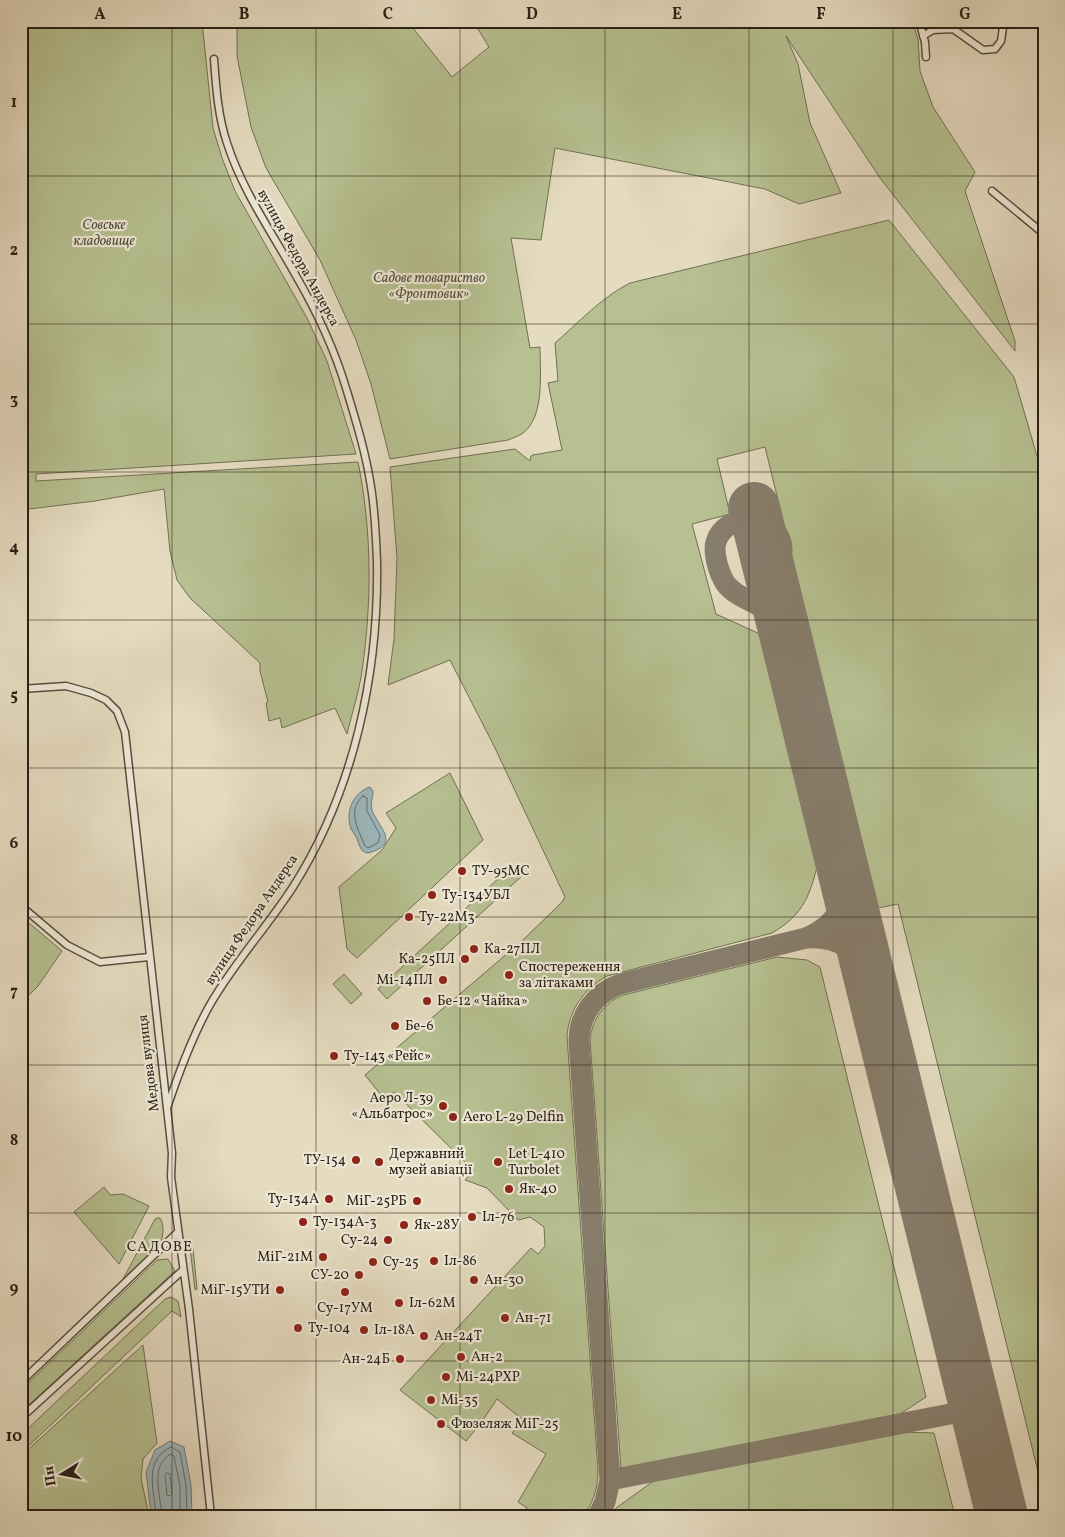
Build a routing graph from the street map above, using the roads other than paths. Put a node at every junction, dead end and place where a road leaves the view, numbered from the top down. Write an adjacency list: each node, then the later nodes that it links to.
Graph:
1 (919, 21): 5 (street)
2 (942, 21): 4 (street)
3 (1004, 21): 4 (street)
4 (953, 29): 5 (street)
5 (923, 36): 6 (street)
6 (926, 57)
7 (214, 59): 13 (street, вулиця Федора Андерса)
8 (992, 191): 9 (street)
9 (1044, 234)
10 (21, 689): 12 (street, Медова вулиця)
11 (21, 906): 12 (street)
12 (149, 957): 13 (street, Медова вулиця)
13 (167, 1108): 14 (street, Медова вулиця)
14 (178, 1232): 15 (street, Медова вулиця); 16 (street)
15 (183, 1270): 17 (street); 18 (street, Медова вулиця)
16 (21, 1382)
17 (21, 1418)
18 (211, 1516)

